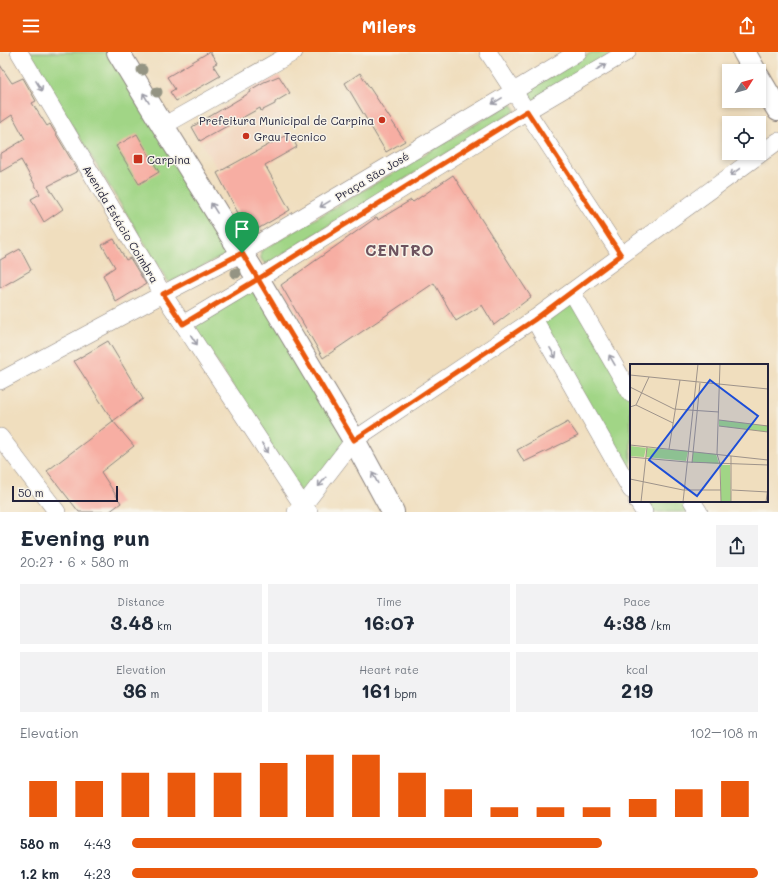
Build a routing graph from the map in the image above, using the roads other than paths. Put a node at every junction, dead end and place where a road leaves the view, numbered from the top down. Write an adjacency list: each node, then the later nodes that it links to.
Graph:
1 (19, 52): 23 (street, Avenida Estácio Coimbra, one-way to 23)
2 (118, 52): 17 (main road, one-way to 2)
3 (294, 52): 17 (street)
4 (488, 52): 13 (street)
5 (578, 52): 8 (street, Praça São José)
6 (627, 52): 11 (street, one-way to 6)
7 (744, 52): 9 (main road)
8 (564, 61): 10 (street, Praça São José); 11 (street)
9 (751, 64)
10 (544, 73): 13 (street, Praça São José); 14 (street)
11 (576, 82): 14 (street)
12 (766, 90): 15 (main road)
13 (514, 91): 16 (street); 19 (street, Praça São José, one-way to 19)
14 (556, 94): 16 (street)
15 (778, 110)
16 (527, 111): 20 (street); 21 (street)
17 (163, 126): 19 (main road, one-way to 17)
18 (778, 141): 20 (street, one-way to 20)
19 (242, 253): 21 (main road); 23 (street, Praça São José)
20 (621, 255): 22 (street)
21 (258, 279): 25 (street); 29 (main road)
22 (572, 292): 24 (street); 27 (street, one-way to 22)
23 (163, 294): 25 (street, Avenida Estácio Coimbra); 26 (street, Praça São José)
24 (534, 320): 29 (street); 30 (street, one-way to 30)
25 (183, 324): 33 (street, Avenida Estácio Coimbra, one-way to 33)
26 (0, 381)
27 (630, 392)
28 (0, 437): 34 (street)
29 (354, 440): 33 (street, one-way to 33); 35 (main road, one-way to 29)
30 (630, 488)
31 (638, 502): 36 (street)
32 (693, 502): 37 (street)
33 (303, 510)
34 (57, 512)
35 (393, 512)
36 (644, 512)
37 (699, 512)

